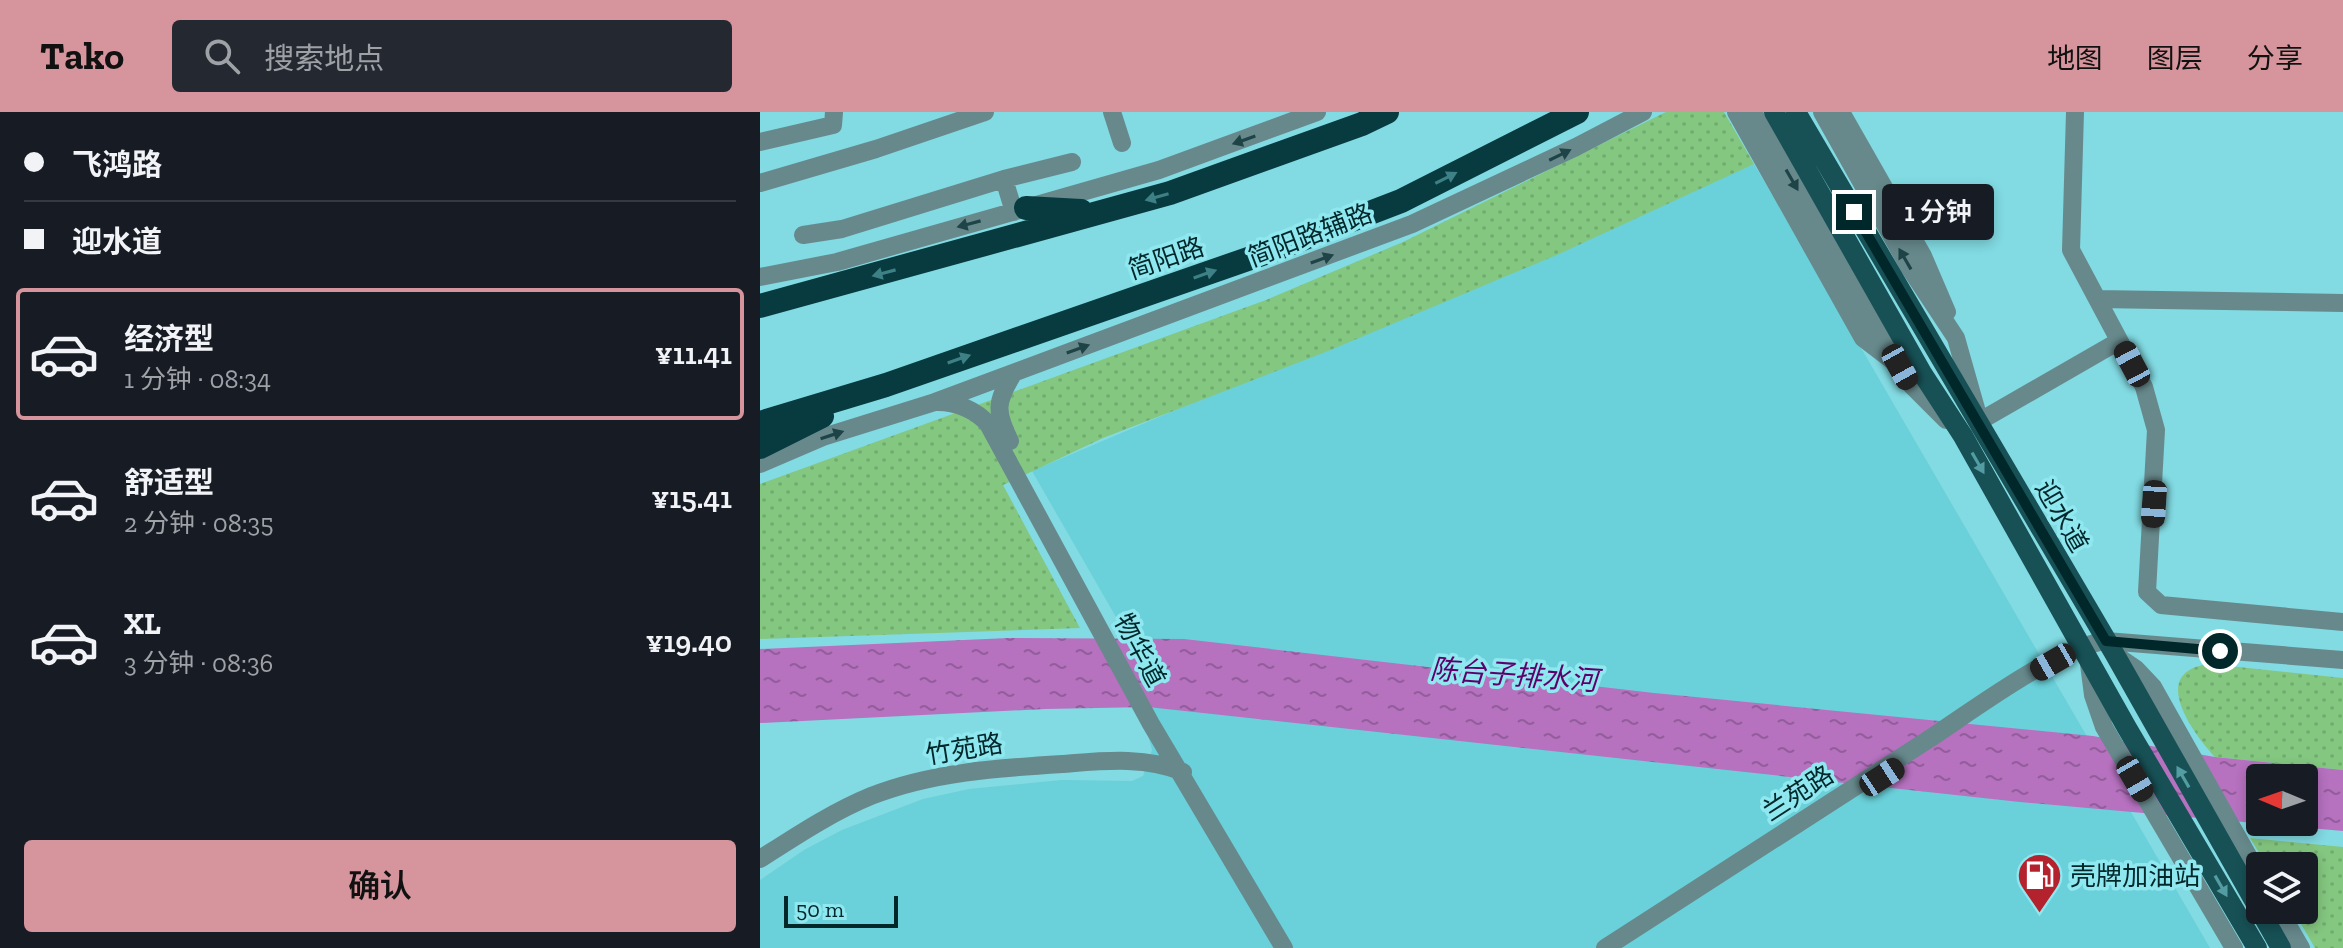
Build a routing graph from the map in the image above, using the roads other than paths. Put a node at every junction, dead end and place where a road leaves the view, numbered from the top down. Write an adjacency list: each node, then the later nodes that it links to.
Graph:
1 (834, 112): 16 (street)
2 (985, 112): 15 (street)
3 (1112, 112): 17 (street)
4 (1317, 112): 21 (street, one-way to 21)
5 (1387, 112): 22 (highway, one-way to 22)
6 (1577, 112): 34 (highway, 简阳路, one-way to 6)
7 (1643, 112): 33 (street, 简阳路辅路, one-way to 7)
8 (1736, 112): 32 (street)
9 (1753, 112): 32 (street, one-way to 32)
10 (1774, 112): 37 (main road, 迎水道)
11 (1796, 112): 37 (main road, 迎水道)
12 (1822, 112): 30 (street, one-way to 12)
13 (1841, 112): 30 (street)
14 (2075, 112): 27 (street)
15 (947, 118): 20 (street)
16 (760, 142)
17 (1122, 143)
18 (1072, 162): 19 (street)
19 (1004, 179): 21 (street); 23 (street)
20 (760, 183)
21 (1020, 210): 22 (highway); 25 (street, one-way to 25)
22 (1103, 212): 29 (highway, one-way to 29)
23 (875, 219): 24 (street); 25 (street)
24 (803, 235)
25 (882, 248): 26 (street)
26 (760, 277)
27 (2097, 299): 28 (street); 31 (street)
28 (2343, 303)
29 (760, 304)
30 (1956, 338): 37 (street)
31 (2119, 341): 37 (street); 40 (street)
32 (1900, 367): 37 (street)
33 (1013, 374): 35 (street, 简阳路辅路); 41 (street, 物华道)
34 (886, 385): 36 (highway, 简阳路); 38 (highway)
35 (935, 402): 39 (street, 简阳路辅路, one-way to 35); 41 (street, 物华道)
36 (760, 423)
37 (1975, 429): 42 (main road, 迎水道); 43 (main road, 迎水道, one-way to 43)
38 (760, 447)
39 (760, 464)
40 (2343, 622)
41 (1104, 626): 47 (street, 物华道)
42 (2110, 647): 43 (street, 兰苑路); 44 (street); 45 (street); 49 (street); 59 (main road, 迎水道, one-way to 42)
43 (2085, 652): 46 (main road, 迎水道); 48 (street, 兰苑路)
44 (2343, 660)
45 (2343, 670)
46 (2117, 730): 57 (street); 58 (main road, 迎水道, one-way to 58)
47 (1184, 775): 50 (street, 竹苑路); 51 (street, 竹苑路); 53 (street, 物华道); 54 (street, 物华道)
48 (1855, 790): 55 (street, 兰苑路); 56 (street, 兰苑路)
49 (2247, 852)
50 (760, 859)
51 (760, 868)
52 (2287, 924): 60 (street)
53 (1284, 948)
54 (1294, 948)
55 (1605, 948)
56 (1617, 948)
57 (2234, 948)
58 (2257, 948)
59 (2281, 948)
60 (2301, 948)

